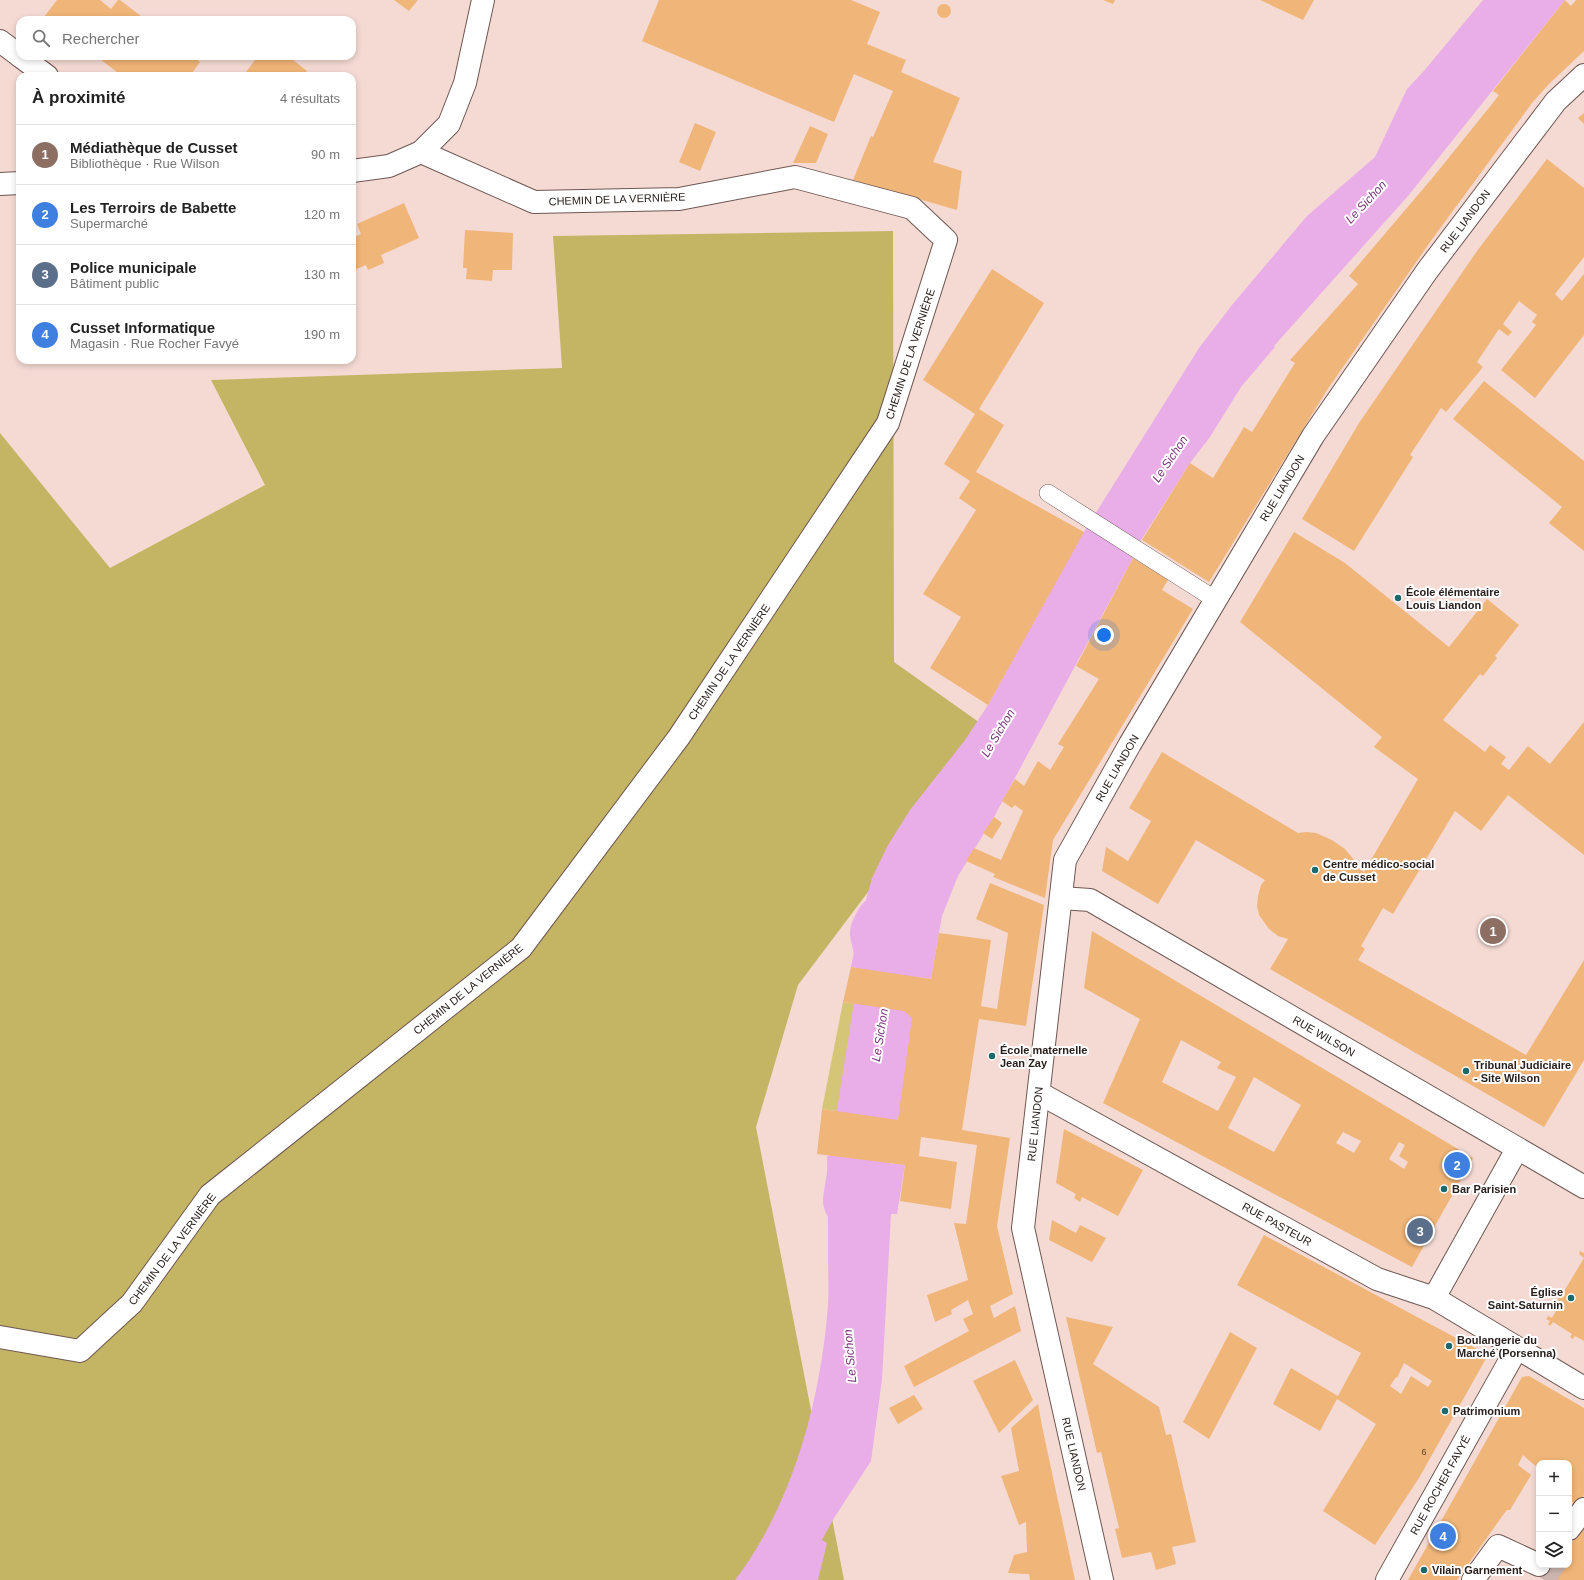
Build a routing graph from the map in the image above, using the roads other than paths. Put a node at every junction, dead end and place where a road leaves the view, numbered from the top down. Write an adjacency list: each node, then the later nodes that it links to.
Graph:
1 (483, 0): 7 (street)
2 (0, 41): 3 (street)
3 (16, 53)
4 (25, 60): 5 (street)
5 (42, 72)
6 (1584, 75): 12 (street, RUE LIANDON)
7 (421, 152): 8 (street); 18 (street, CHEMIN DE LA VERNIÈRE)
8 (356, 170)
9 (16, 183): 10 (street)
10 (0, 184)
11 (1048, 493): 12 (lane)
12 (1216, 600): 13 (street, RUE LIANDON)
13 (1061, 898): 14 (street, RUE LIANDON); 15 (street, RUE WILSON)
14 (1039, 1093): 17 (street, RUE PASTEUR); 25 (street, RUE LIANDON)
15 (1517, 1149): 16 (street, RUE WILSON); 17 (street)
16 (1584, 1187)
17 (1434, 1298): 19 (street, RUE PASTEUR)
18 (0, 1337)
19 (1517, 1348): 20 (street, RUE PASTEUR); 26 (street, RUE ROCHER FAVYÉ)
20 (1584, 1388)
21 (1584, 1509): 22 (street)
22 (1572, 1525)
23 (1536, 1563): 27 (street)
24 (1539, 1568): 28 (street)
25 (1102, 1580)
26 (1387, 1580)
27 (1473, 1580)
28 (1534, 1580)

